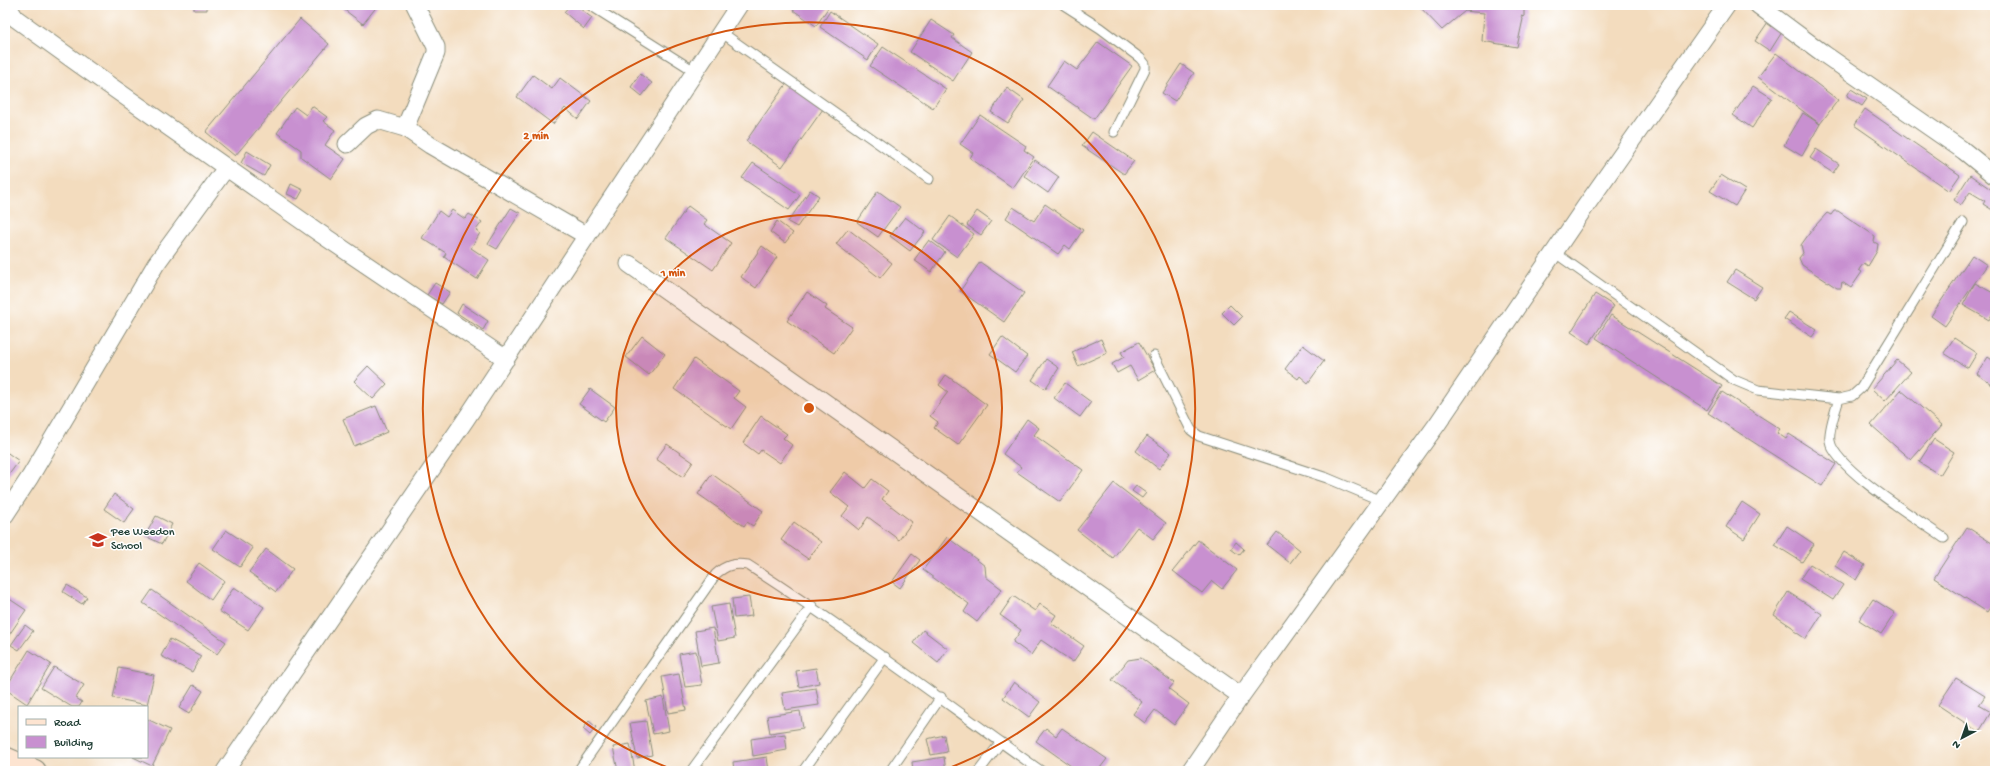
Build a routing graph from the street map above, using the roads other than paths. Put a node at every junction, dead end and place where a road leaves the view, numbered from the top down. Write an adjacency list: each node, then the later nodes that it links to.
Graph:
1 (7, 5): 13 (street)
2 (415, 5): 10 (street)
3 (590, 5): 9 (lane)
4 (739, 5): 8 (street)
5 (1064, 5): 11 (lane)
6 (1727, 5): 18 (street)
7 (1758, 5): 14 (street)
8 (721, 32): 9 (street); 15 (lane)
9 (696, 72): 17 (street)
10 (405, 128): 12 (street); 17 (street)
11 (1114, 132)
12 (347, 144)
13 (226, 168): 21 (street); 24 (street)
14 (1995, 176)
15 (929, 179)
16 (1963, 222): 22 (lane)
17 (587, 236): 21 (street)
18 (1554, 252): 22 (lane); 23 (street)
19 (630, 264): 28 (street)
20 (1154, 356): 23 (lane)
21 (506, 359): 33 (street)
22 (1839, 399): 25 (lane)
23 (1382, 501): 28 (street)
24 (5, 515)
25 (1944, 538)
26 (812, 606): 27 (lane); 34 (lane); 35 (lane)
27 (885, 657): 29 (lane); 36 (lane)
28 (1241, 696): 40 (street)
29 (941, 697): 30 (lane); 37 (lane)
30 (1000, 742): 38 (lane); 39 (lane)
31 (5, 758): 32 (main road)
32 (35, 771)
33 (225, 771)
34 (578, 771)
35 (691, 771)
36 (804, 771)
37 (890, 771)
38 (980, 771)
39 (1041, 771)
40 (1190, 771)

